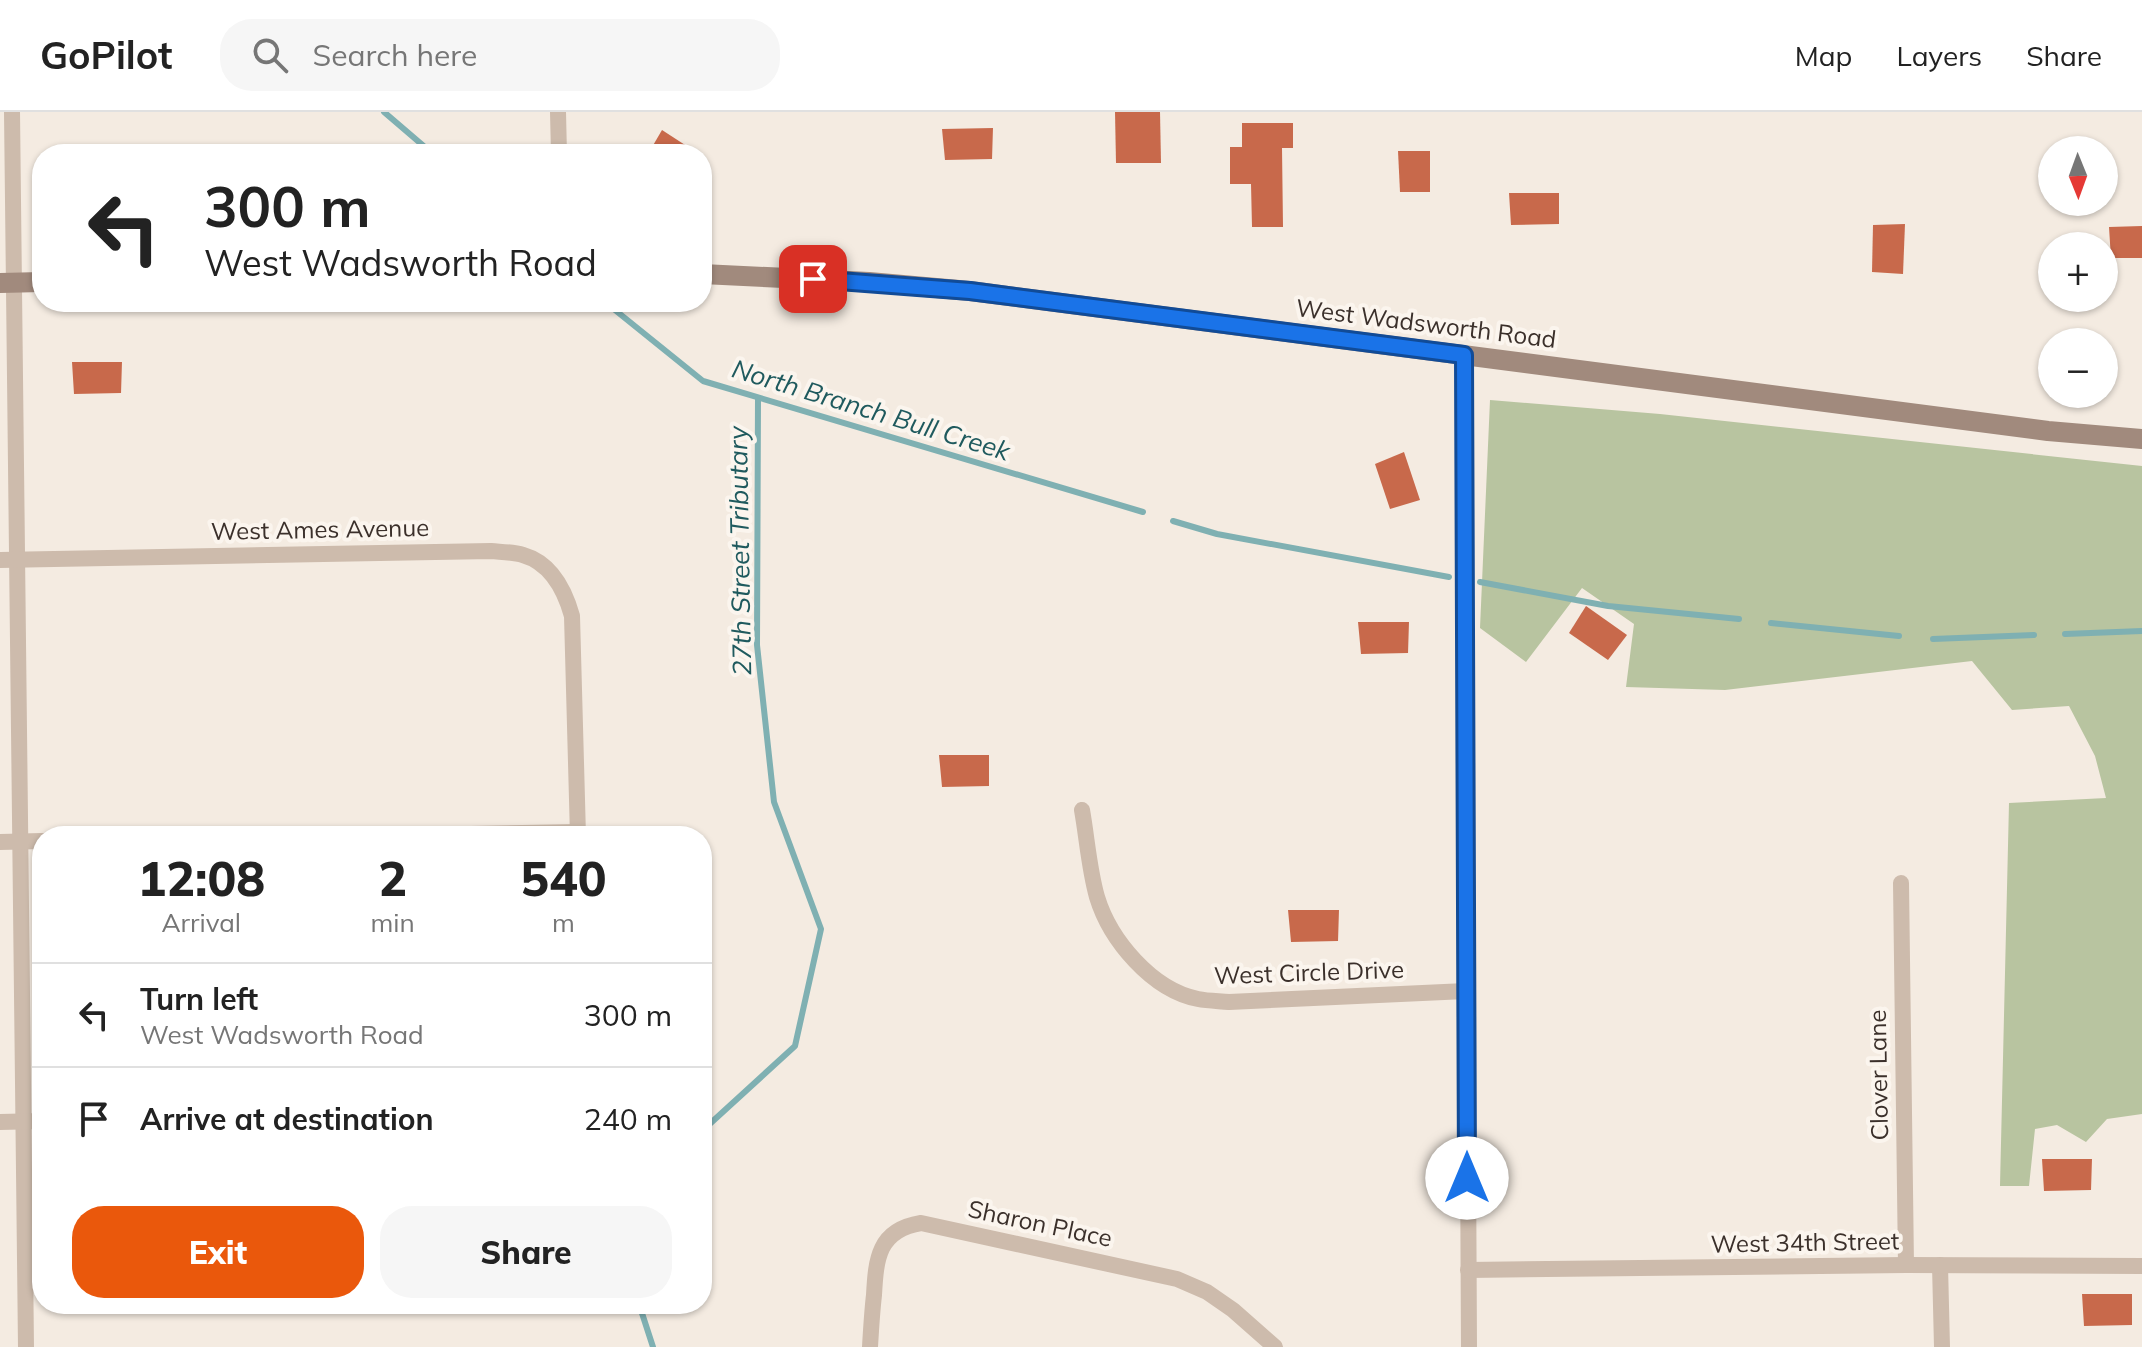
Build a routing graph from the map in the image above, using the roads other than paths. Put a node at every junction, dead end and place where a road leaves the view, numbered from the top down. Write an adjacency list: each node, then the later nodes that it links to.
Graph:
1 (12, 112): 6 (street)
2 (558, 112): 3 (street)
3 (559, 144)
4 (712, 274): 7 (main road, West Wadsworth Road)
5 (32, 282): 6 (main road)
6 (7, 283): 10 (street)
7 (1464, 355): 8 (main road, West Wadsworth Road); 17 (street)
8 (2142, 439)
9 (0, 560): 10 (street, West Ames Avenue)
10 (18, 560): 12 (street, West Ames Avenue); 15 (street)
11 (1082, 810): 17 (street, West Circle Drive)
12 (578, 826)
13 (32, 841): 15 (street)
14 (0, 842): 15 (street)
15 (21, 842): 19 (street)
16 (1901, 883): 21 (street, Clover Lane)
17 (1466, 991): 24 (street)
18 (0, 1122): 19 (street)
19 (24, 1122): 20 (street); 25 (street)
20 (32, 1122)
21 (1906, 1265): 22 (street, West 34th Street); 24 (street, West 34th Street)
22 (1940, 1265): 23 (street, West 34th Street); 29 (street)
23 (2142, 1266)
24 (1468, 1270): 28 (street)
25 (26, 1347)
26 (870, 1347): 27 (street, Sharon Place)
27 (1275, 1347)
28 (1469, 1347)
29 (1942, 1347)

